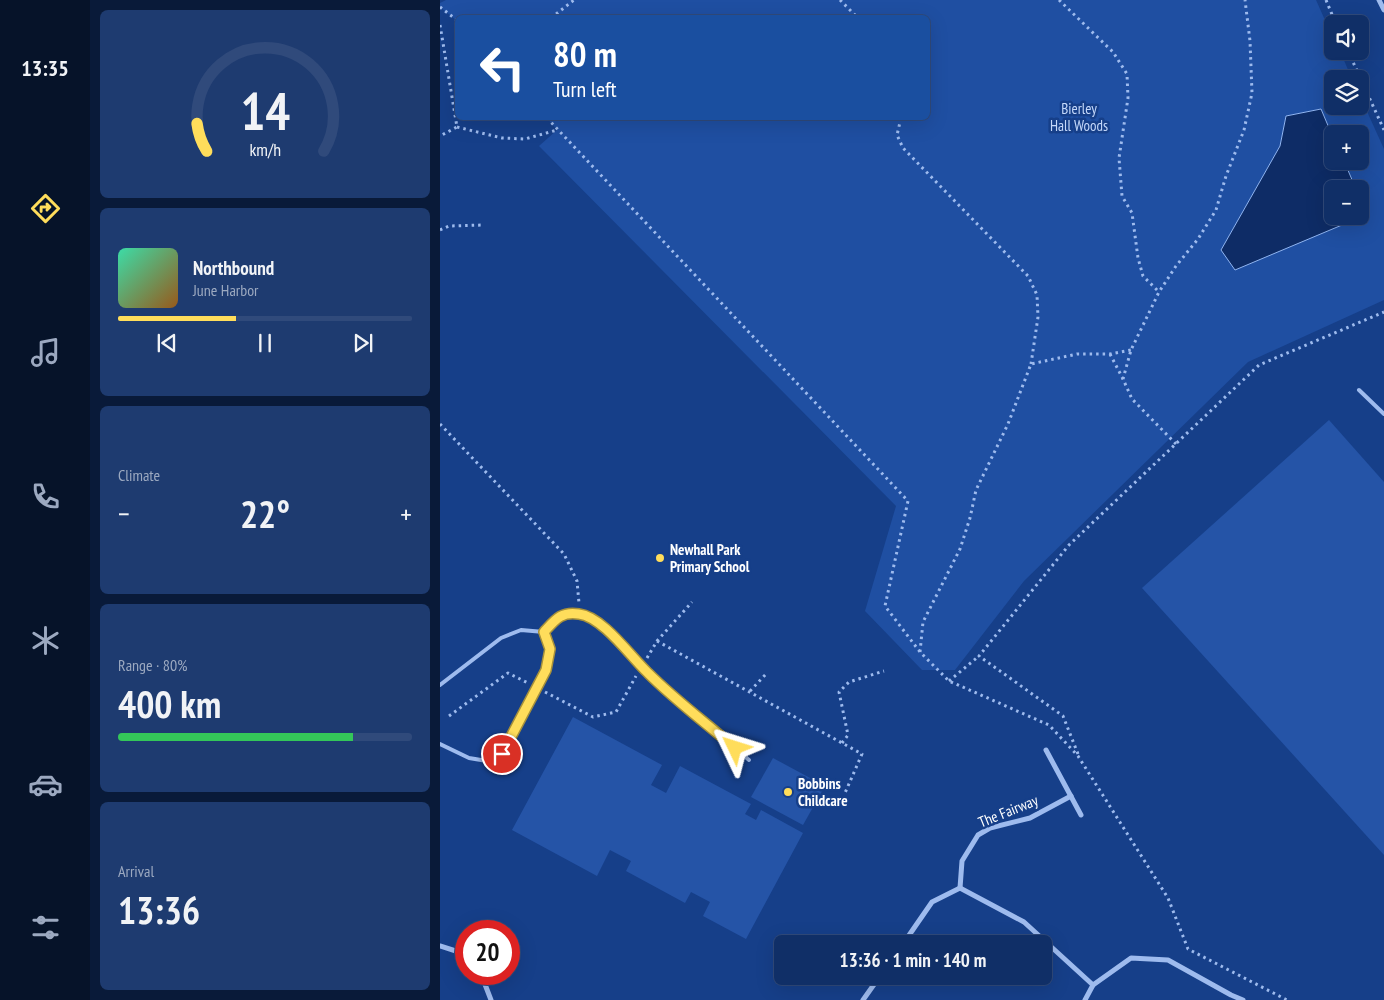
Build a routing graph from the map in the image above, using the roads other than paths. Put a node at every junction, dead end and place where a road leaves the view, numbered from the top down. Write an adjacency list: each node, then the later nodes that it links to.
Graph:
1 (1379, 0): 2 (street)
2 (1384, 10)
3 (1358, 390): 4 (lane)
4 (1384, 414)
5 (544, 632): 6 (lane); 7 (lane); 9 (lane)
6 (440, 685)
7 (440, 744)
8 (1046, 750): 10 (street)
9 (749, 760)
10 (1070, 796): 11 (street); 12 (street, The Fairway)
11 (1081, 815)
12 (960, 888): 13 (street); 18 (street)
13 (909, 935)
14 (440, 946): 15 (street)
15 (455, 951)
16 (485, 985): 19 (street)
17 (874, 985): 20 (street)
18 (1093, 985): 21 (street); 22 (street)
19 (491, 1000)
20 (863, 1000)
21 (1085, 1000)
22 (1243, 1000)

